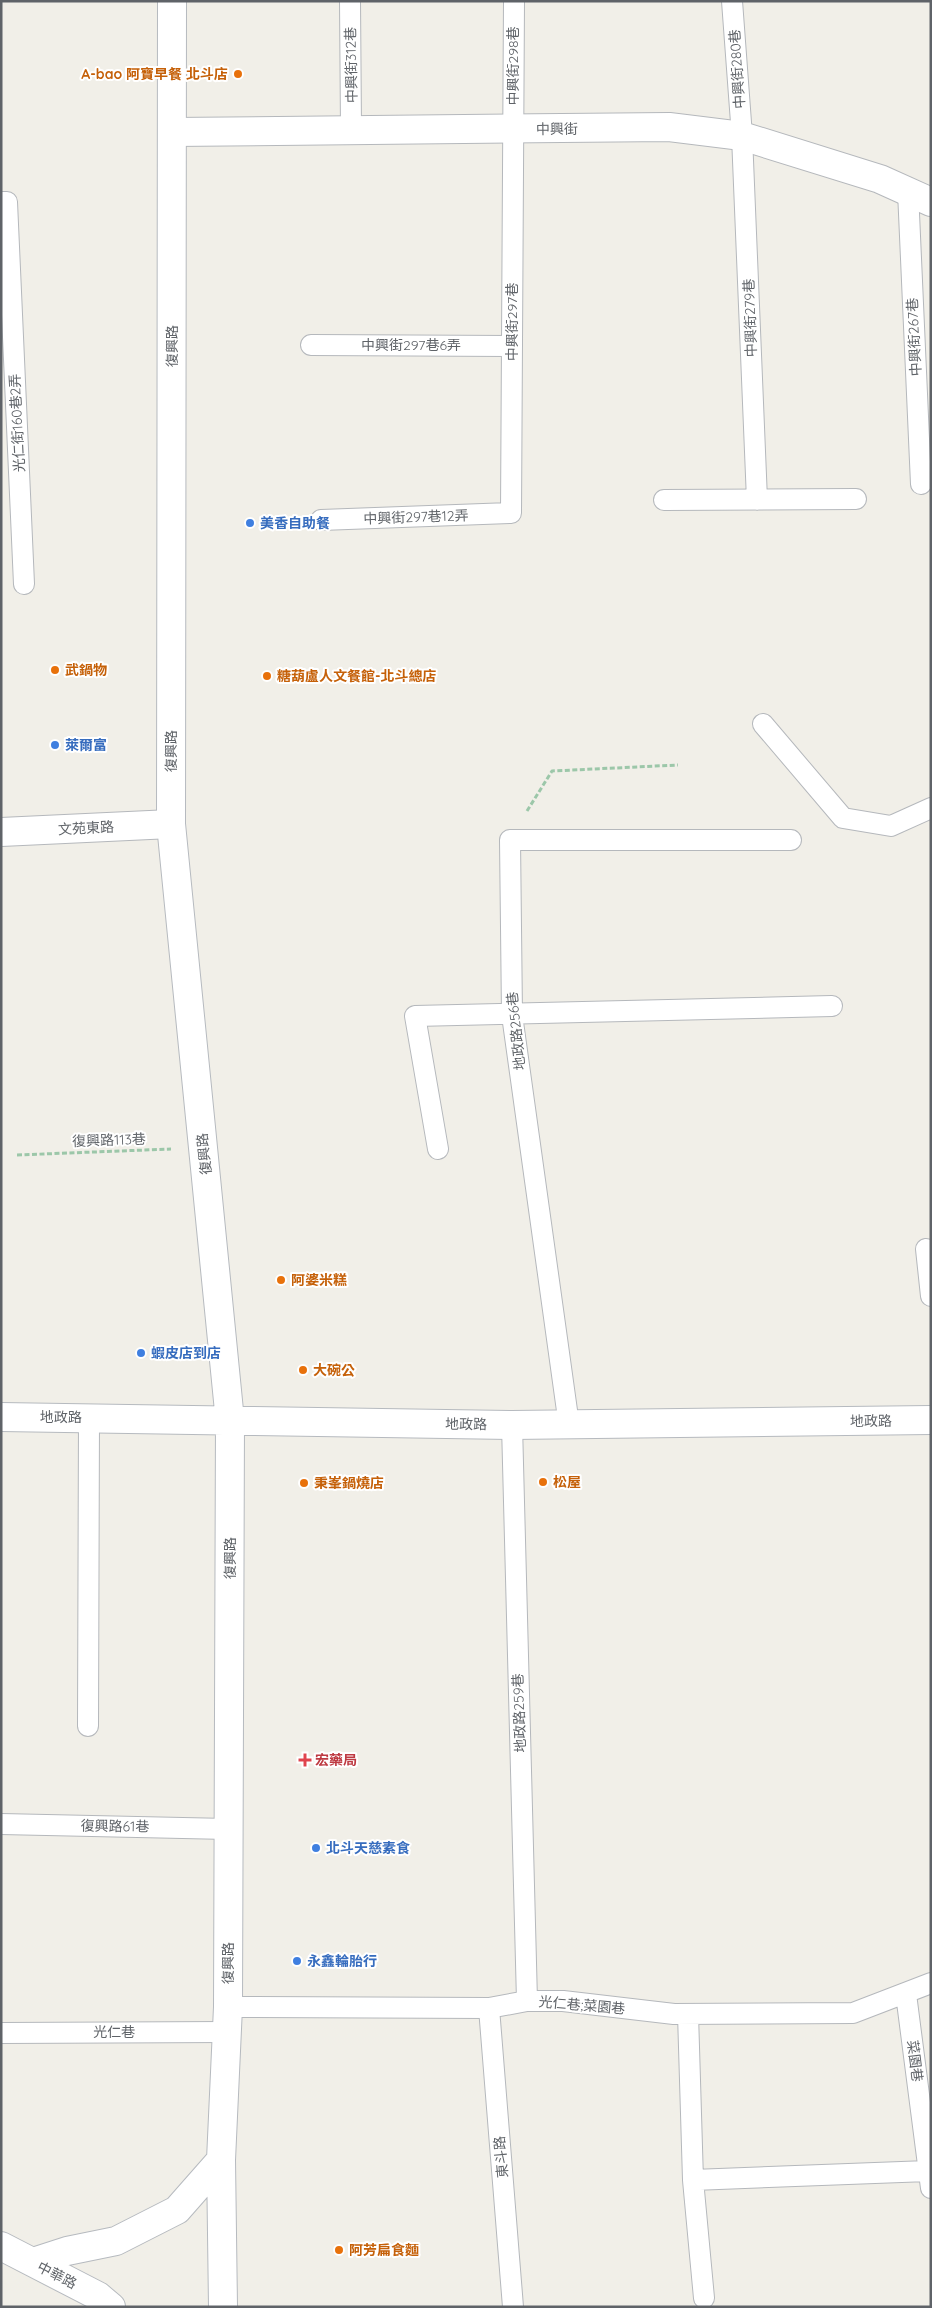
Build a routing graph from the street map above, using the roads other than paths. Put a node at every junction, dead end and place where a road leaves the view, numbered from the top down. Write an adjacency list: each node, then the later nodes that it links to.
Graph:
1 (172, 1): 7 (street, 復興路)
2 (350, 1): 5 (lane, 中興街312巷)
3 (514, 1): 6 (lane, 中興街298巷)
4 (732, 1): 8 (lane, 中興街280巷)
5 (351, 129): 6 (street, 中興街); 7 (street, 中興街)
6 (513, 130): 8 (street, 中興街); 12 (lane, 中興街297巷)
7 (172, 132): 22 (street, 復興路)
8 (742, 136): 9 (street, 中興街); 16 (lane, 中興街279巷)
9 (919, 197): 13 (lane, 中興街267巷)
10 (4, 202): 19 (lane, 光仁街160巷2弄)
11 (311, 344): 12 (lane, 中興街297巷6弄)
12 (512, 346): 17 (lane, 中興街297巷)
13 (921, 484)
14 (856, 499): 16 (lane)
15 (664, 500): 16 (lane)
16 (757, 500)
17 (511, 513): 18 (lane, 中興街297巷12弄)
18 (321, 520)
19 (24, 584)
20 (763, 724): 21 (lane)
21 (931, 808)
22 (171, 824): 23 (street, 文苑東路); 33 (street, 復興路)
23 (1, 832)
24 (791, 840): 26 (lane, 地政路256巷)
25 (832, 1006): 26 (lane)
26 (512, 1015): 27 (lane); 35 (lane, 地政路256巷)
27 (438, 1148)
28 (926, 1249): 29 (lane)
29 (931, 1296)
30 (1, 1417): 31 (street, 地政路)
31 (89, 1417): 33 (street, 地政路); 36 (lane)
32 (931, 1420): 35 (street, 地政路)
33 (230, 1421): 34 (street, 地政路); 38 (street, 復興路)
34 (512, 1425): 35 (street, 地政路); 41 (lane, 地政路259巷)
35 (569, 1425)
36 (88, 1726)
37 (1, 1824): 38 (lane, 復興路61巷)
38 (228, 1829): 44 (street, 復興路)
39 (931, 1984): 40 (lane, 光仁巷;菜園巷)
40 (906, 1994): 43 (lane, 光仁巷;菜園巷); 47 (lane, 菜園巷)
41 (527, 2001): 42 (lane, 光仁巷;菜園巷); 43 (lane, 光仁巷;菜園巷)
42 (489, 2008): 44 (lane, 光仁巷;菜園巷); 54 (lane, 東斗路)
43 (688, 2014): 48 (lane)
44 (228, 2019): 45 (lane, 光仁巷); 46 (street, 復興路)
45 (1, 2033)
46 (221, 2160): 50 (street); 53 (street, 復興路)
47 (929, 2179): 48 (lane)
48 (693, 2180): 51 (lane)
49 (1, 2246): 50 (street, 中華路)
50 (33, 2262): 52 (street, 中華路)
51 (704, 2298)
52 (111, 2307)
53 (223, 2307)
54 (514, 2307)

